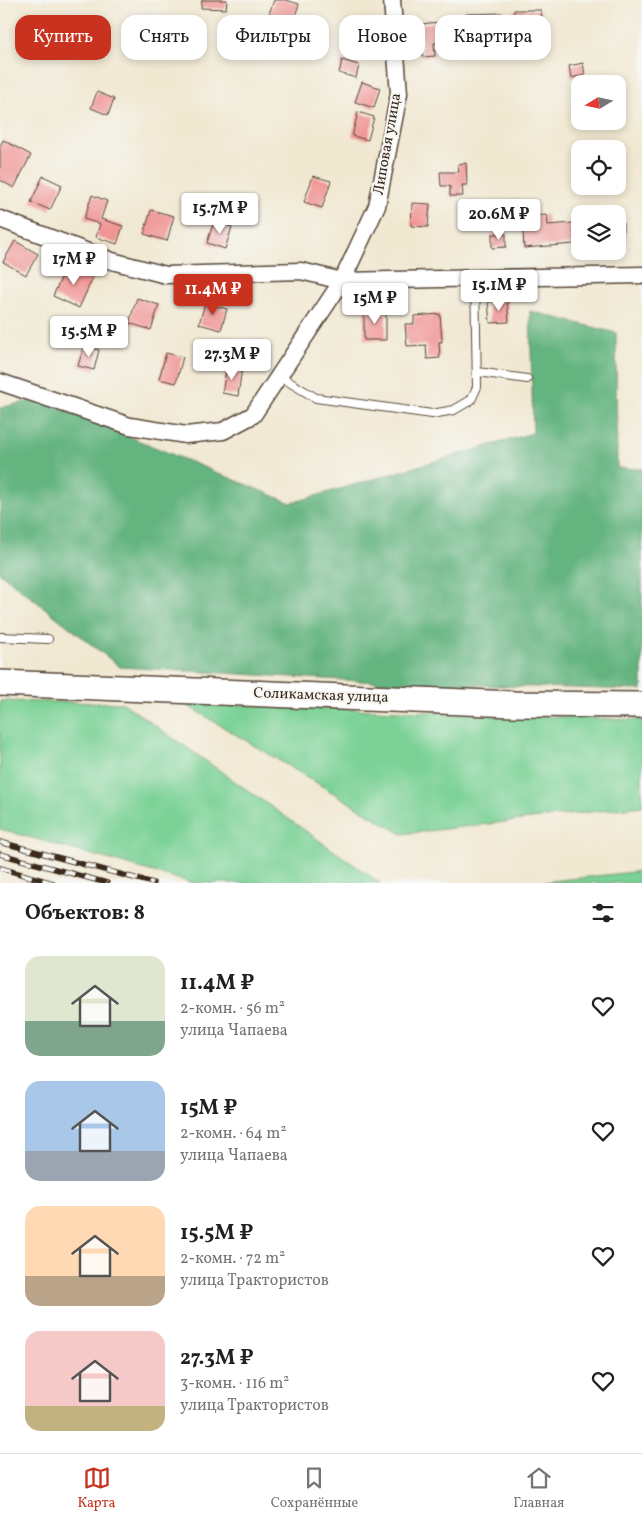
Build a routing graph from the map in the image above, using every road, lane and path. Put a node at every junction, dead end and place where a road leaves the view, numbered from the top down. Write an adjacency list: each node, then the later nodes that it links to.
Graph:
1 (392, 0): 5 (street, Липовая улица)
2 (0, 219): 5 (street)
3 (642, 275): 4 (street)
4 (475, 278): 5 (street); 6 (lane)
5 (342, 281): 7 (street, Липовая улица)
6 (478, 372): 7 (lane); 8 (lane)
7 (279, 376): 9 (street, Липовая улица)
8 (527, 379)
9 (0, 382)
10 (0, 637): 11 (lane)
11 (48, 639)
12 (0, 683): 13 (main road, Соликамская улица)
13 (642, 705)

